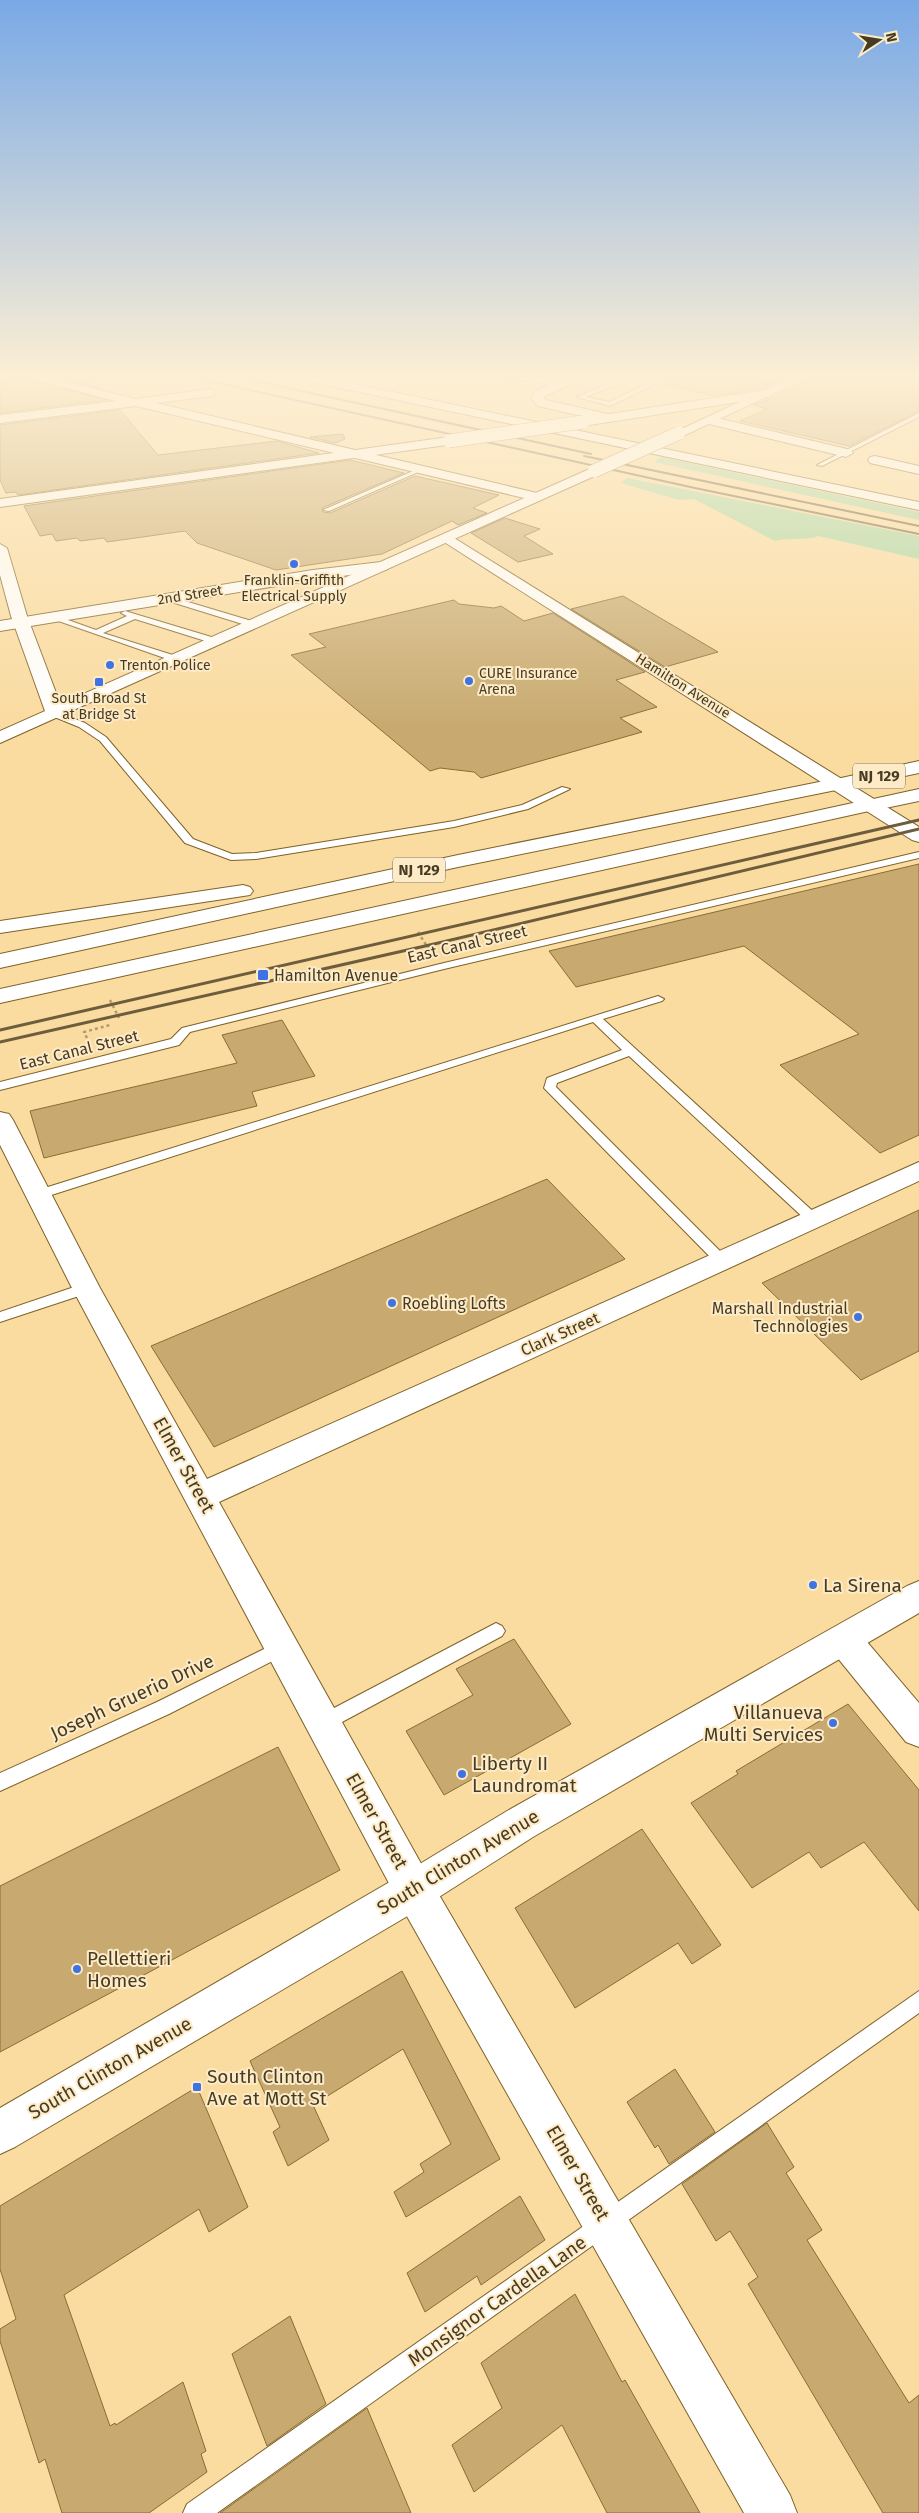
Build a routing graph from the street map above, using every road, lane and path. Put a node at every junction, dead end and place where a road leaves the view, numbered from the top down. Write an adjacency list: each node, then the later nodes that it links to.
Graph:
1 (83, 491): 9 (main road)
2 (370, 491): 11 (lane)
3 (513, 491): 8 (main road)
4 (550, 491): 8 (main road, bridge)
5 (849, 491): 10 (main road)
6 (896, 491): 7 (main road)
7 (919, 496)
8 (537, 497): 12 (main road)
9 (0, 503)
10 (919, 506)
11 (327, 510)
12 (446, 537): 14 (main road); 28 (main road, Hamilton Avenue)
13 (1, 557): 19 (main road)
14 (381, 567): 15 (main road, 2nd Street); 20 (main road)
15 (168, 598): 16 (main road, 2nd Street); 20 (lane)
16 (108, 608): 17 (lane); 18 (main road, 2nd Street)
17 (134, 616): 22 (lane); 23 (lane)
18 (51, 617): 19 (main road, 2nd Street); 22 (lane)
19 (21, 622): 21 (main road, 2nd Street); 25 (main road)
20 (252, 624): 23 (main road)
21 (0, 626)
22 (96, 633): 24 (lane)
23 (216, 641): 24 (main road)
24 (176, 659): 25 (main road)
25 (55, 714): 26 (main road); 29 (lane)
26 (0, 738)
27 (919, 767): 28 (main road, NJ 129)
28 (839, 784): 31 (main road, Hamilton Avenue); 34 (main road, NJ 129)
29 (565, 789)
30 (919, 795): 31 (main road, NJ 129)
31 (871, 805): 32 (main road, Hamilton Avenue); 39 (main road, NJ 129)
32 (919, 836)
33 (919, 855): 47 (lane, East Canal Street)
34 (458, 861): 35 (main road); 38 (main road, NJ 129)
35 (0, 927)
36 (418, 932): 37 (path)
37 (428, 948)
38 (0, 961)
39 (0, 996)
40 (658, 998): 43 (lane)
41 (110, 1000): 42 (path)
42 (119, 1018)
43 (595, 1018): 46 (lane); 50 (lane)
44 (110, 1025): 45 (path)
45 (86, 1038)
46 (630, 1051): 51 (lane); 52 (lane)
47 (0, 1086)
48 (0, 1120): 50 (main road, Elmer Street)
49 (919, 1171): 51 (main road, Clark Street)
50 (37, 1195): 53 (main road, Elmer Street)
51 (812, 1218): 52 (main road, Clark Street)
52 (722, 1261): 55 (main road, Clark Street)
53 (86, 1288): 54 (lane); 55 (main road, Elmer Street)
54 (0, 1317)
55 (201, 1496): 59 (main road, Elmer Street)
56 (919, 1596): 58 (main road, South Clinton Avenue)
57 (496, 1631): 60 (lane)
58 (844, 1640): 61 (main road); 63 (main road, South Clinton Avenue)
59 (282, 1648): 60 (main road, Elmer Street); 62 (lane, Joseph Gruerio Drive)
60 (322, 1724): 63 (main road, Elmer Street)
61 (919, 1730)
62 (0, 1782)
63 (414, 1890): 65 (main road, South Clinton Avenue); 66 (main road, Elmer Street)
64 (919, 2001): 66 (lane, Monsignor Cardella Lane)
65 (0, 2132)
66 (607, 2224): 67 (lane, Monsignor Cardella Lane); 68 (main road, Elmer Street)
67 (196, 2513)
68 (772, 2513)

